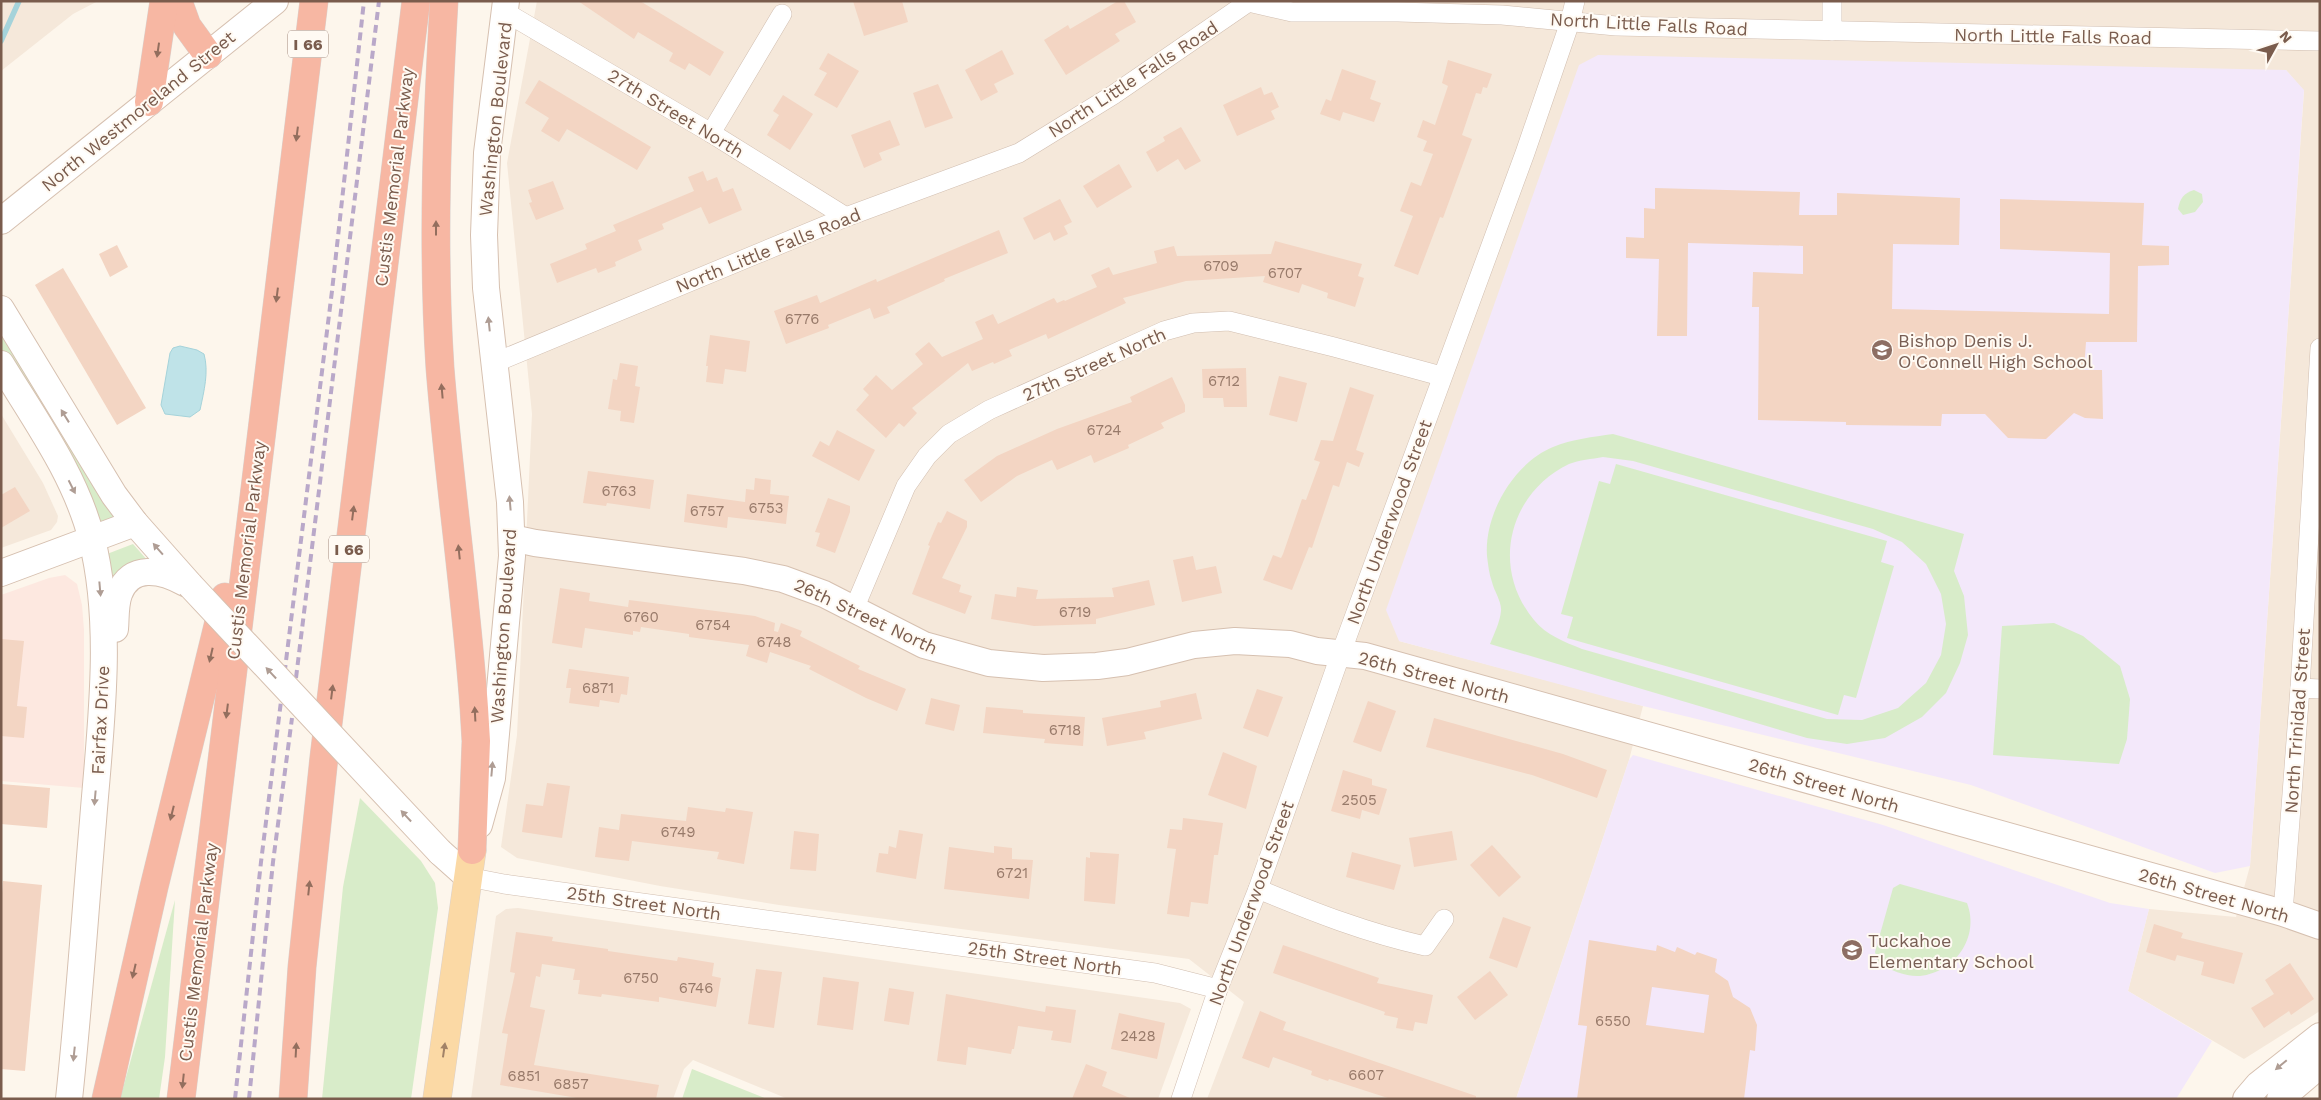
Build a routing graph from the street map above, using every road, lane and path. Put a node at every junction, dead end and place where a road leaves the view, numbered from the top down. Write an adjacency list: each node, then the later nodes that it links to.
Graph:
1 (164, 1): 16 (highway, one-way to 16)
2 (178, 1): 15 (highway)
3 (275, 1): 15 (main road, North Westmoreland Street)
4 (314, 1): 25 (highway, Custis Memorial Parkway / I 66, one-way to 25)
5 (416, 1): 50 (highway, Custis Memorial Parkway / I 66, one-way to 5)
6 (444, 1): 37 (highway, one-way to 6)
7 (1575, 1): 12 (street, North Underwood Street)
8 (1832, 1): 13 (street)
9 (1246, 2): 12 (street, North Little Falls Road); 18 (street, North Little Falls Road)
10 (506, 6): 17 (street, 27th Street North); 22 (main road, Washington Boulevard, one-way to 10)
11 (782, 14): 17 (street)
12 (1570, 22): 13 (street, North Little Falls Road); 24 (street, North Underwood Street)
13 (1832, 31): 14 (street, North Little Falls Road)
14 (2320, 41)
15 (208, 55): 16 (main road, North Westmoreland Street)
16 (149, 102): 19 (main road, North Westmoreland Street)
17 (711, 133): 18 (street, 27th Street North)
18 (846, 217): 22 (street, North Little Falls Road)
19 (1, 221)
20 (1, 309): 27 (main road, one-way to 20)
21 (2320, 348): 26 (street, North Trinidad Street)
22 (494, 363): 28 (main road, Washington Boulevard, one-way to 22)
23 (1, 364): 29 (main road, Fairfax Drive, one-way to 29)
24 (1441, 376): 32 (street, 27th Street North); 33 (street, North Underwood Street)
25 (258, 454): 48 (highway, one-way to 48); 49 (highway, Custis Memorial Parkway / I 66, one-way to 49)
26 (2317, 477): 35 (street, North Trinidad Street)
27 (135, 523): 29 (main road); 31 (main road, one-way to 27)
28 (512, 538): 32 (main road, 26th Street North); 37 (main road, Washington Boulevard, one-way to 28)
29 (92, 540): 30 (main road); 34 (main road, Fairfax Drive, one-way to 34)
30 (1, 573)
31 (190, 586): 34 (main road); 38 (main road, one-way to 31, bridge)
32 (854, 609): 33 (main road, 26th Street North)
33 (1341, 653): 39 (street, North Underwood Street); 40 (main road, 26th Street North)
34 (105, 683): 47 (main road, Fairfax Drive, one-way to 47)
35 (2300, 688): 36 (street); 40 (street, North Trinidad Street)
36 (2320, 689)
37 (472, 850): 38 (main road, Washington Boulevard)
38 (468, 877): 43 (street, 25th Street North); 51 (main road, Washington Boulevard, one-way to 38)
39 (1258, 889): 41 (street); 43 (street, North Underwood Street)
40 (2283, 913): 42 (main road, 26th Street North)
41 (1444, 919)
42 (2320, 926)
43 (1218, 989): 46 (street, North Underwood Street)
44 (2320, 1036): 52 (main road, one-way to 52)
45 (2320, 1065): 53 (main road)
46 (1182, 1098)
47 (69, 1099)
48 (106, 1099)
49 (181, 1099)
50 (293, 1099)
51 (438, 1099)
52 (2246, 1099)
53 (2280, 1099)

